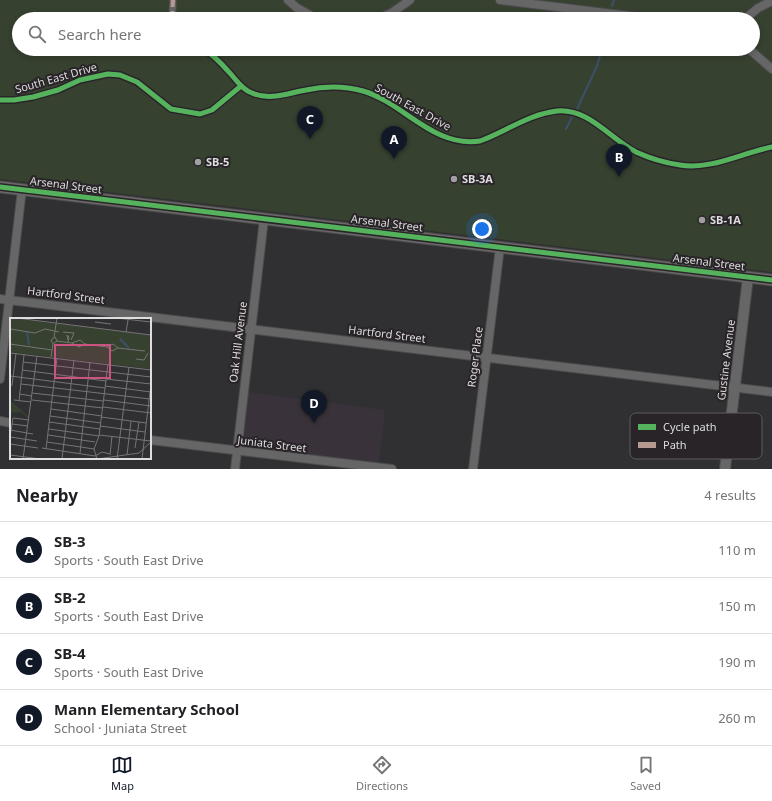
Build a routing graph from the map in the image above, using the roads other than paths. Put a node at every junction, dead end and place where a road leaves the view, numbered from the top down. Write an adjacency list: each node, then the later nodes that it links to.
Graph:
1 (172, 0): 6 (street)
2 (288, 0): 7 (street)
3 (410, 0): 8 (street)
4 (500, 0): 9 (street)
5 (772, 2): 10 (street)
6 (172, 12)
7 (304, 12)
8 (393, 12)
9 (597, 12)
10 (753, 12)
11 (211, 56): 14 (street, South East Drive)
12 (757, 56): 13 (street)
13 (772, 69)
14 (241, 86): 15 (street, South East Drive); 16 (street, South East Drive)
15 (0, 100)
16 (772, 147)
17 (0, 187): 18 (main road, Arsenal Street)
18 (22, 190): 19 (main road, Arsenal Street); 24 (street)
19 (264, 219): 20 (main road, Arsenal Street); 25 (street, Oak Hill Avenue)
20 (500, 247): 21 (main road, Arsenal Street); 26 (street, Roger Place)
21 (748, 277): 22 (main road, Arsenal Street); 28 (street, Gustine Avenue)
22 (772, 280)
23 (0, 299): 24 (street, Hartford Street)
24 (10, 300): 25 (street, Hartford Street); 27 (street)
25 (252, 329): 26 (street, Hartford Street); 34 (street, Oak Hill Avenue)
26 (486, 358): 28 (street, Hartford Street); 38 (street, Roger Place)
27 (0, 379)
28 (735, 387): 29 (street, Hartford Street); 30 (street, Gustine Avenue)
29 (772, 392)
30 (732, 413)
31 (0, 421): 32 (street)
32 (10, 423)
33 (151, 440): 34 (street, Juniata Street)
34 (237, 451): 36 (street, Oak Hill Avenue); 37 (street, Juniata Street)
35 (726, 459): 39 (street, Gustine Avenue)
36 (235, 469)
37 (392, 469)
38 (473, 469)
39 (725, 469)

